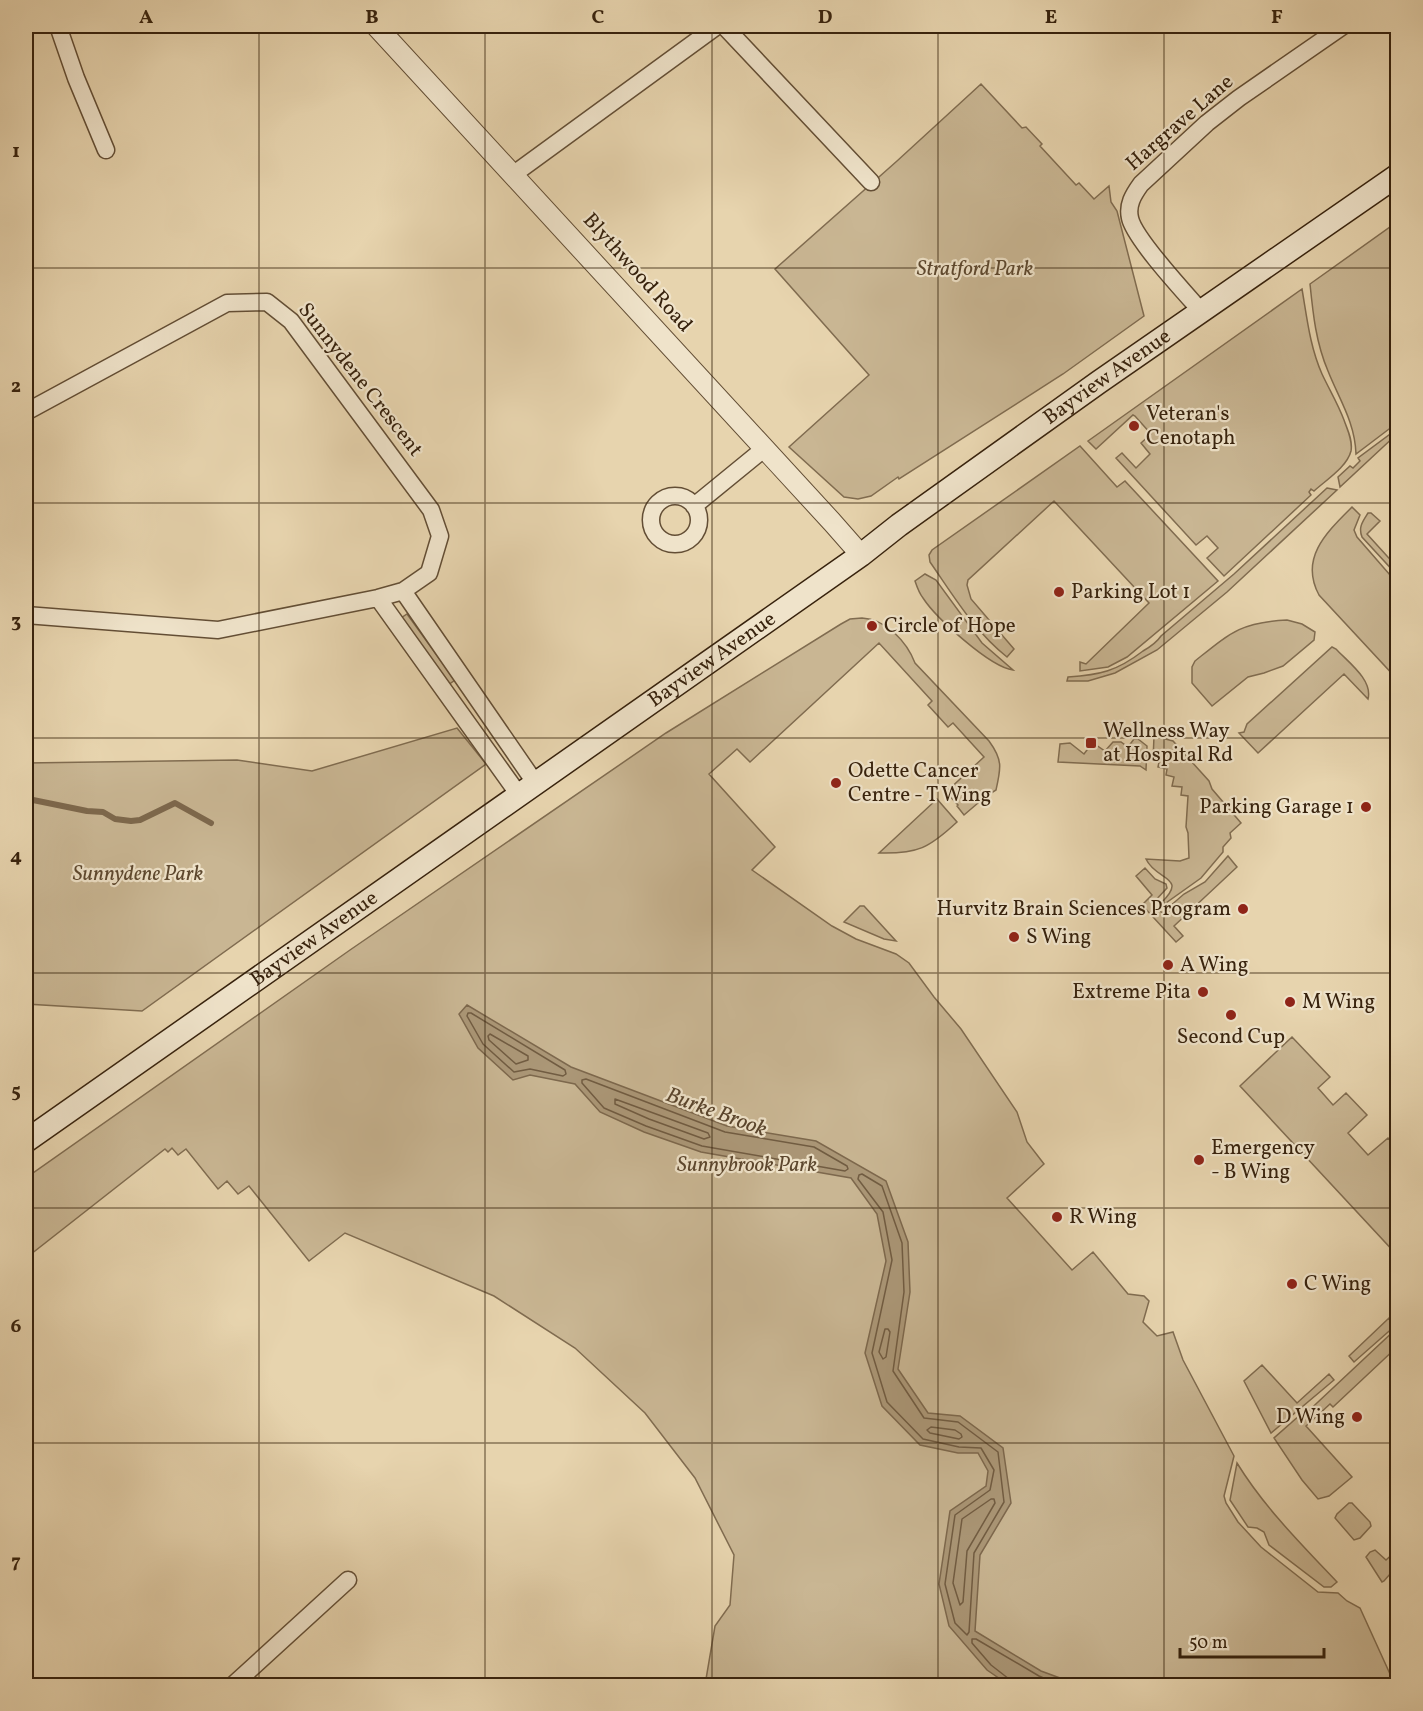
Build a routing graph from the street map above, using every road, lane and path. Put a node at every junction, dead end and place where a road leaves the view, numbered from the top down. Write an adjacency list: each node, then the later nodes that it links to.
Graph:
1 (58, 26): 6 (street)
2 (376, 26): 7 (street, Blythwood Road)
3 (717, 26): 7 (street)
4 (724, 26): 9 (street)
5 (1343, 26): 10 (street, Hargrave Lane)
6 (106, 150)
7 (514, 174): 12 (street, Blythwood Road)
8 (1398, 175): 10 (main road, Bayview Avenue)
9 (871, 182)
10 (1201, 311): 14 (main road, Bayview Avenue)
11 (26, 412): 15 (street, Sunnydene Crescent)
12 (765, 448): 13 (street); 14 (street, Blythwood Road)
13 (694, 506)
14 (861, 555): 20 (main road, Bayview Avenue)
15 (403, 591): 16 (street, Sunnydene Crescent); 18 (street)
16 (378, 598): 17 (street, Sunnydene Crescent); 19 (street)
17 (26, 615)
18 (474, 694): 19 (street); 20 (street)
19 (455, 707): 20 (street)
20 (527, 789): 21 (main road, Bayview Avenue)
21 (26, 1141)
22 (348, 1580): 23 (street)
23 (232, 1686)

